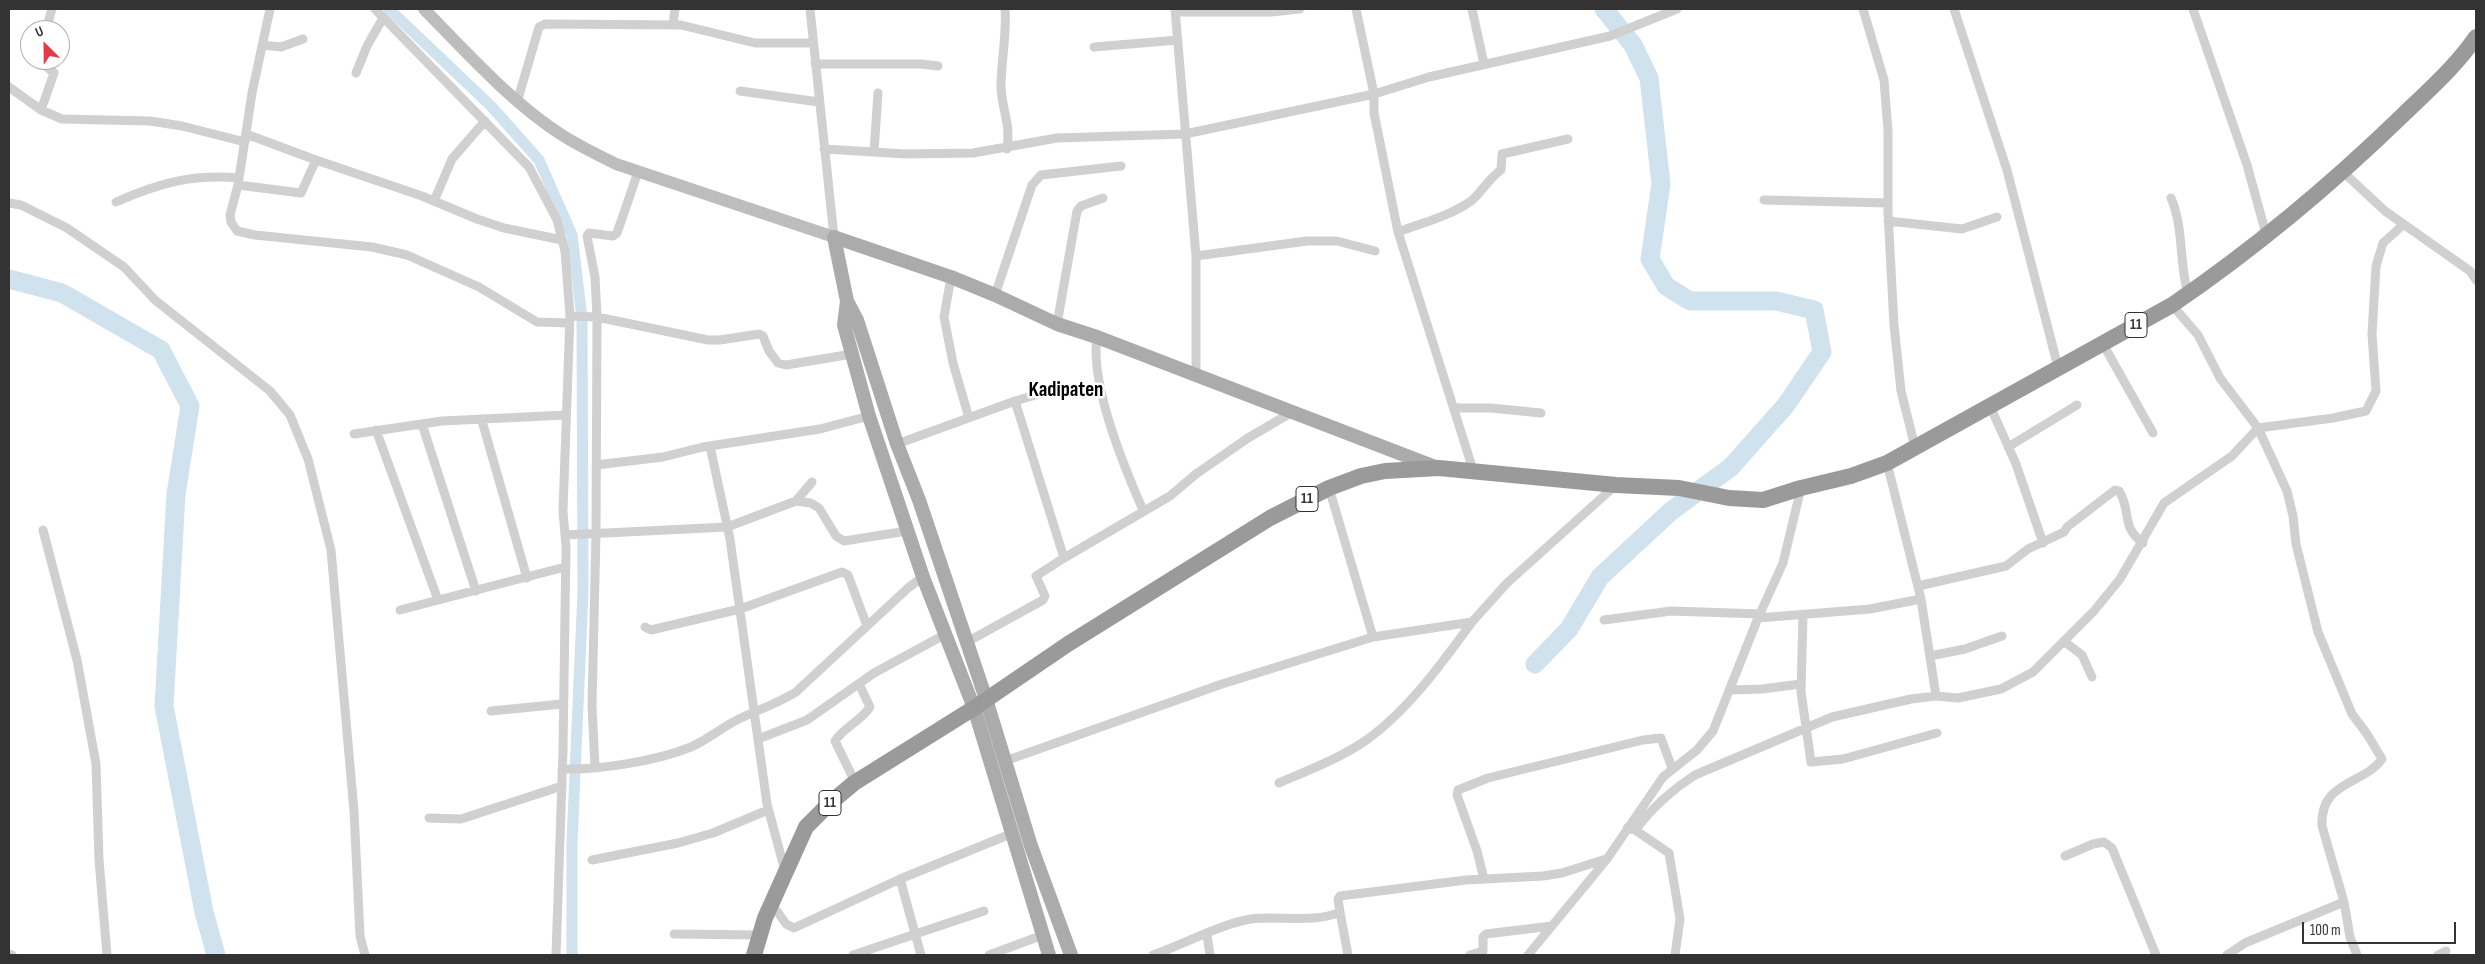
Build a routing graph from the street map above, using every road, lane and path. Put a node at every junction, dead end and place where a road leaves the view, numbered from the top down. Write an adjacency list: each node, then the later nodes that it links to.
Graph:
1 (269, 9): 21 (street)
2 (375, 9): 15 (street)
3 (424, 9): 32 (main road)
4 (675, 9): 16 (street)
5 (813, 9): 20 (street)
6 (1005, 9): 40 (street)
7 (1300, 9): 14 (street)
8 (1356, 9): 31 (street)
9 (1472, 9): 24 (street)
10 (1674, 9): 24 (street)
11 (1863, 9): 53 (street)
12 (1954, 9): 75 (street)
13 (2193, 9): 58 (street)
14 (1176, 11): 19 (street)
15 (384, 18): 27 (street); 35 (street)
16 (673, 25): 20 (street); 32 (street)
17 (2476, 36): 44 (highway, 11)
18 (303, 40): 21 (street)
19 (1178, 40): 22 (street); 36 (street)
20 (813, 43): 23 (street)
21 (262, 45): 37 (street)
22 (1094, 47)
23 (815, 64): 25 (street); 33 (street)
24 (1484, 64): 31 (street)
25 (938, 66)
26 (51, 70): 34 (street)
27 (356, 73)
28 (9, 88): 34 (street)
29 (740, 91): 33 (street)
30 (878, 93): 41 (street)
31 (1374, 94): 36 (street); 57 (street)
32 (518, 99): 45 (main road)
33 (819, 102): 39 (street)
34 (42, 110): 37 (street)
35 (486, 121): 50 (street); 60 (street)
36 (1185, 134): 40 (street); 62 (street)
37 (246, 138): 42 (street); 46 (street)
38 (1568, 139): 57 (street)
39 (824, 149): 41 (street); 59 (street)
40 (1007, 149): 41 (street)
41 (874, 152)
42 (316, 160): 46 (street); 50 (street)
43 (1121, 166): 66 (street)
44 (2342, 171): 56 (street); 58 (highway, 11)
45 (638, 172): 59 (main road); 69 (street)
46 (239, 181): 52 (street); 70 (street)
47 (1103, 198): 71 (street)
48 (2171, 198): 65 (street)
49 (1764, 200): 53 (street)
50 (434, 201): 60 (street)
51 (9, 202): 178 (street)
52 (116, 202)
53 (1888, 203): 55 (street)
54 (1997, 217): 55 (street)
55 (1888, 221): 95 (street)
56 (2403, 225): 64 (street); 89 (street)
57 (1398, 232): 81 (street)
58 (2266, 234): 65 (highway, 11)
59 (834, 236): 63 (main road); 67 (main road)
60 (562, 240): 70 (street)
61 (1375, 251): 62 (street)
62 (1196, 256): 76 (street)
63 (951, 277): 66 (main road); 86 (street)
64 (2476, 280)
65 (2188, 294): 68 (highway, 11)
66 (995, 295): 71 (main road)
67 (847, 301): 74 (main road); 93 (main road)
68 (2172, 305): 73 (highway, 11); 89 (street)
69 (594, 317): 70 (street); 74 (street); 98 (street)
70 (572, 318): 84 (street)
71 (1057, 324): 72 (main road)
72 (1097, 337): 76 (main road); 106 (street)
73 (2103, 344): 75 (highway, 11); 91 (street)
74 (852, 354): 85 (main road)
75 (2058, 367): 80 (highway, 11)
76 (1196, 375): 82 (main road)
77 (1056, 389): 78 (street)
78 (1015, 400): 86 (street); 114 (street)
79 (2077, 405): 96 (street)
80 (1990, 406): 95 (highway, 11); 96 (street)
81 (1455, 408): 83 (street); 100 (street)
82 (1294, 411): 99 (main road); 106 (street)
83 (1540, 413)
84 (566, 415): 87 (street); 111 (street)
85 (869, 416): 94 (street); 109 (main road)
86 (969, 418): 93 (street)
87 (482, 421): 88 (street); 117 (street)
88 (422, 424): 90 (street); 119 (street)
89 (2258, 428): 113 (street); 167 (street)
90 (376, 430): 92 (street); 121 (street)
91 (2154, 433)
92 (354, 434)
93 (897, 444): 133 (main road)
94 (710, 446): 98 (street); 107 (street)
95 (1915, 447): 97 (highway, 11)
96 (2008, 447): 112 (street)
97 (1887, 463): 104 (highway, 11); 118 (street)
98 (596, 465): 110 (street)
99 (1439, 468): 100 (highway, 11); 103 (highway, 11)
100 (1474, 473): 102 (highway, 11)
101 (812, 482): 105 (street)
102 (1616, 485): 104 (highway, 11); 127 (street)
103 (1329, 488): 132 (street); 141 (highway, 11)
104 (1801, 488): 125 (street)
105 (796, 501): 107 (street); 109 (street)
106 (1144, 510): 114 (street)
107 (727, 528): 110 (street); 123 (street)
108 (43, 530): 177 (street)
109 (907, 531): 116 (main road)
110 (594, 534): 111 (street); 149 (street)
111 (566, 535): 115 (street)
112 (2043, 543): 113 (street); 118 (street)
113 (2143, 543): 134 (street)
114 (1064, 558): 133 (street)
115 (565, 567): 117 (street); 142 (street)
116 (923, 577): 128 (street); 130 (main road)
117 (527, 578): 119 (street)
118 (1918, 586): 120 (street)
119 (476, 590): 121 (street)
120 (1921, 599): 124 (street); 135 (street)
121 (438, 600): 122 (street)
122 (400, 610)
123 (740, 610): 128 (street); 129 (street); 144 (street)
124 (1803, 614): 125 (street); 138 (street)
125 (1760, 616): 126 (street); 139 (street)
126 (1604, 620)
127 (1472, 622): 132 (street); 153 (street)
128 (867, 626): 144 (street)
129 (645, 627)
130 (944, 635): 137 (street); 141 (main road)
131 (2002, 636): 135 (street)
132 (1373, 637): 148 (street)
133 (967, 642): 141 (main road)
134 (2065, 642): 136 (street); 140 (street)
135 (1930, 656): 140 (street)
136 (2092, 677)
137 (859, 684): 147 (street); 152 (street)
138 (1801, 684): 139 (street); 145 (street)
139 (1729, 690): 150 (street)
140 (1936, 696): 145 (street)
141 (980, 703): 148 (main road); 152 (highway, 11); 160 (main road)
142 (562, 704): 143 (street); 151 (street)
143 (492, 711)
144 (754, 713): 147 (street); 149 (street)
145 (1807, 726): 146 (street); 156 (street)
146 (1937, 733)
147 (758, 739): 157 (street)
148 (1005, 761): 185 (main road)
149 (594, 766): 151 (street)
150 (1672, 768): 155 (street); 166 (street)
151 (565, 769): 154 (street)
152 (855, 782): 164 (highway, 11)
153 (1279, 783)
154 (562, 786): 158 (street); 179 (street)
155 (1649, 795): 156 (street); 159 (street)
156 (1667, 797): 159 (street)
157 (768, 810): 163 (street); 164 (street)
158 (429, 818)
159 (1631, 829): 162 (street); 191 (street)
160 (1013, 833): 165 (street); 176 (main road)
161 (2065, 856): 192 (street)
162 (1607, 859): 166 (street); 171 (street)
163 (592, 860)
164 (785, 871): 168 (highway, 11)
165 (900, 879): 168 (street); 172 (street)
166 (1484, 879): 170 (street)
167 (2344, 902): 193 (street); 194 (street)
168 (772, 904): 175 (highway, 11)
169 (984, 911): 172 (street)
170 (1340, 912): 174 (street); 188 (street)
171 (1552, 926): 189 (street); 190 (street)
172 (915, 933): 181 (street); 182 (street)
173 (674, 934): 175 (street)
174 (1207, 934): 186 (street); 187 (street)
175 (760, 935): 180 (highway, 11)
176 (1043, 935): 183 (street); 184 (main road)
177 (108, 955)
178 (364, 955)
179 (556, 955)
180 (754, 955)
181 (853, 955)
182 (921, 955)
183 (989, 955)
184 (1049, 955)
185 (1071, 955)
186 (1153, 955)
187 (1210, 955)
188 (1348, 955)
189 (1470, 955)
190 (1528, 955)
191 (1675, 955)
192 (2156, 955)
193 (2227, 955)
194 (2358, 955)

